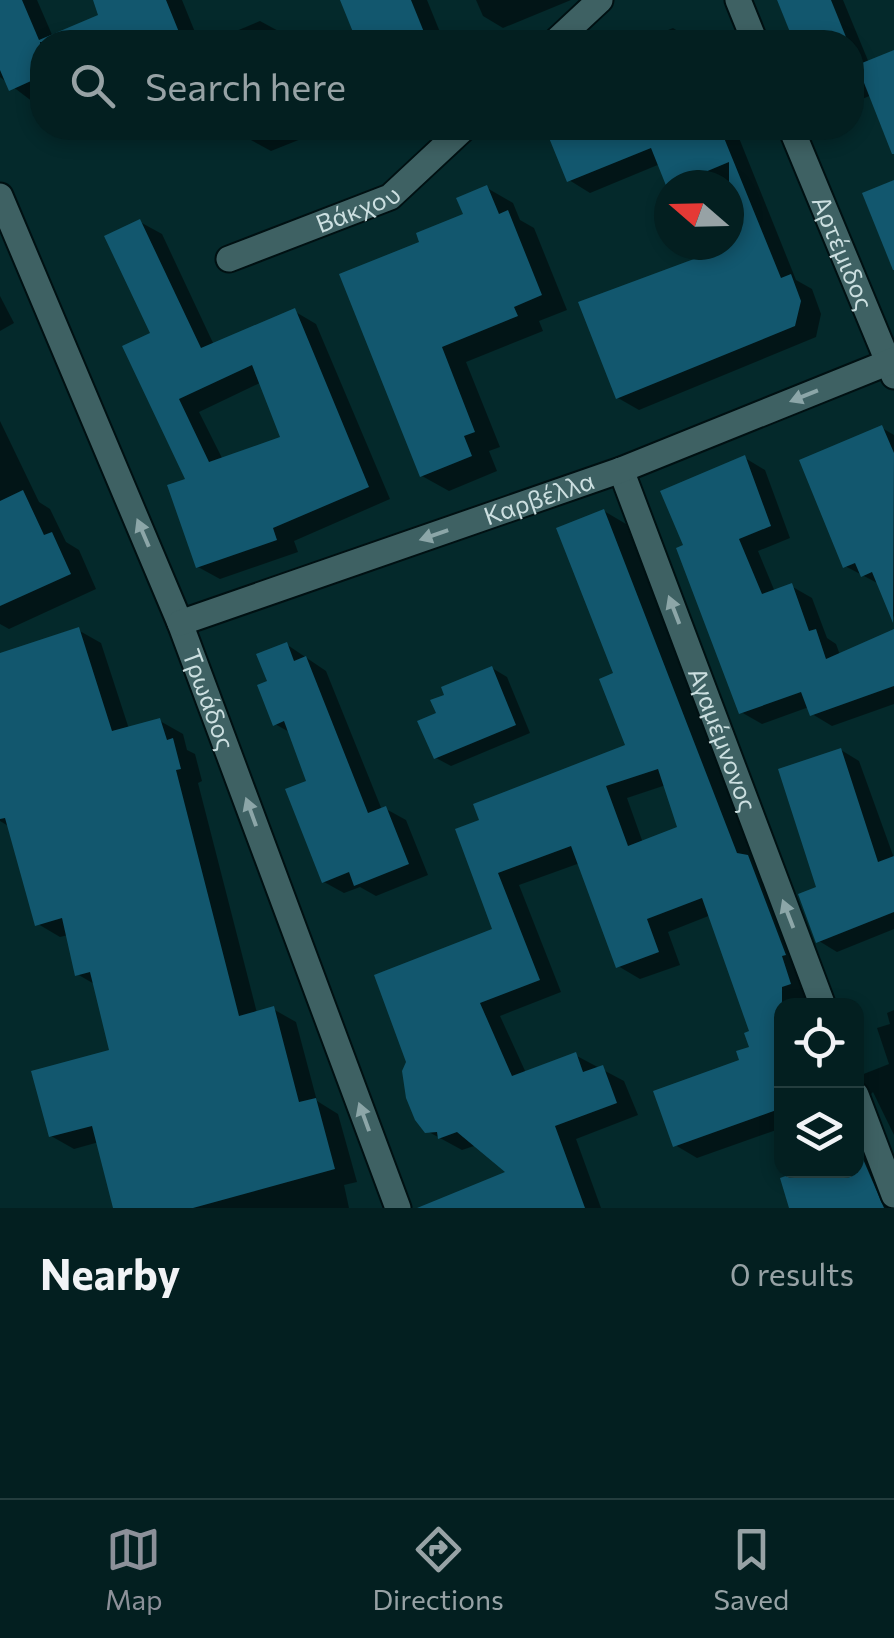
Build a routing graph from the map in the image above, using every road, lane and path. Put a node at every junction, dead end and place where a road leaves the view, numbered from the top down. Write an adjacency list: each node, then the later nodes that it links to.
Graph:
1 (600, 0): 3 (street)
2 (738, 0): 4 (street)
3 (568, 30)
4 (750, 30)
5 (451, 140): 8 (street, Βάκχου)
6 (796, 140): 9 (street, Αρτέμιδος)
7 (0, 196): 11 (street, Τρωάδος, one-way to 7)
8 (229, 260)
9 (892, 366): 10 (street, Καρβέλλα, one-way to 10)
10 (622, 470): 11 (street, Καρβέλλα, one-way to 11); 12 (street, Αγαμέμνονος, one-way to 10)
11 (180, 623): 15 (street, Τρωάδος, one-way to 11)
12 (820, 998)
13 (864, 1117): 14 (street)
14 (894, 1195)
15 (398, 1208)

